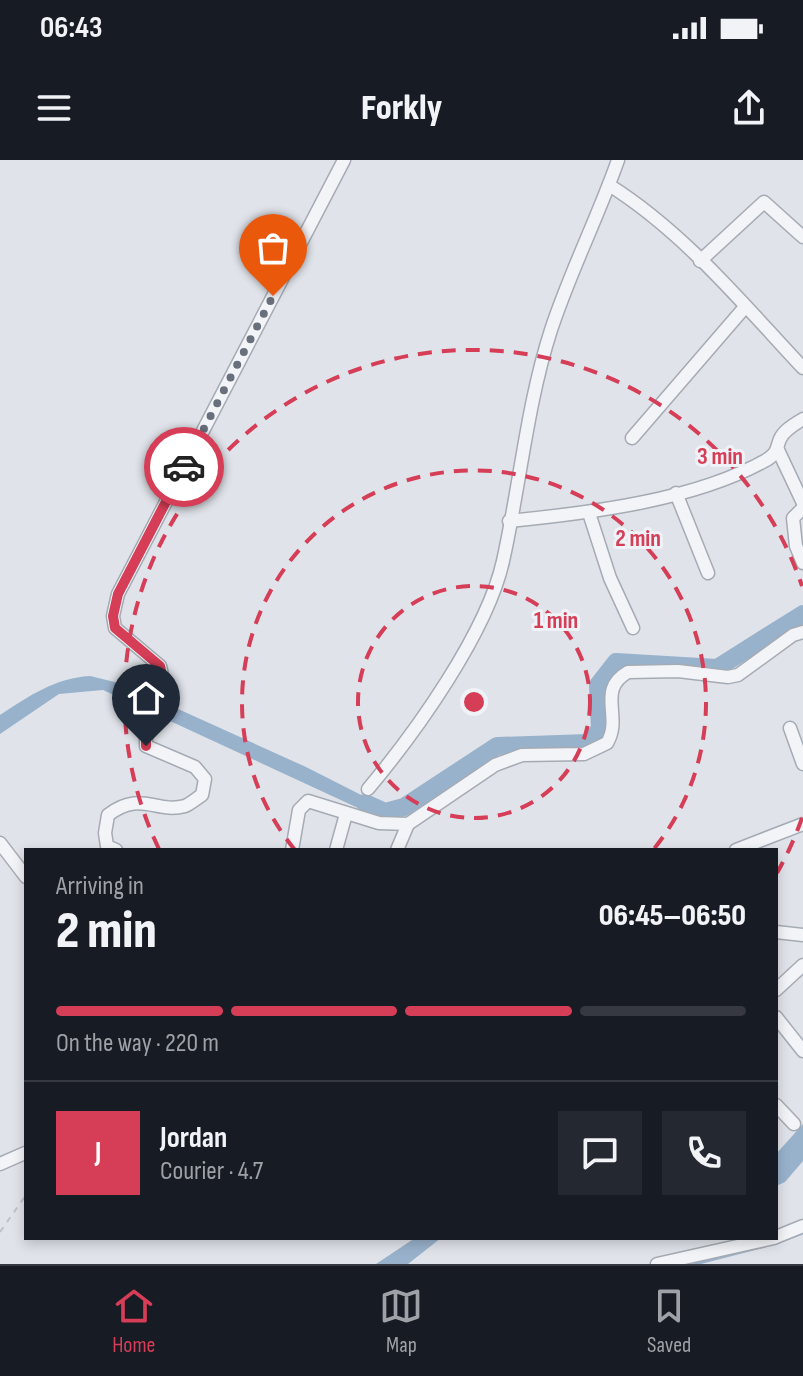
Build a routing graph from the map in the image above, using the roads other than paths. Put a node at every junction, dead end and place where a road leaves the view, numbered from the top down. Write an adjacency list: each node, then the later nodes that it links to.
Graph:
1 (344, 160): 26 (street)
2 (618, 160): 3 (street)
3 (609, 185): 5 (street); 14 (street)
4 (803, 237): 5 (street)
5 (700, 261): 6 (street)
6 (745, 307): 7 (street); 9 (street)
7 (803, 368)
8 (803, 419): 10 (street)
9 (632, 438)
10 (778, 450): 11 (street); 12 (street)
11 (676, 493): 13 (street); 16 (street)
12 (803, 505): 15 (street)
13 (589, 513): 14 (street); 17 (street)
14 (509, 521): 21 (street)
15 (803, 563)
16 (708, 573)
17 (633, 628)
18 (803, 632): 23 (street)
19 (790, 728): 20 (street)
20 (803, 764)
21 (368, 789)
22 (346, 814): 23 (street); 27 (street); 28 (street)
23 (408, 824): 29 (street)
24 (803, 824): 30 (street)
25 (0, 843): 31 (street)
26 (112, 848)
27 (292, 848)
28 (337, 848)
29 (398, 848)
30 (741, 848)
31 (24, 874)
32 (778, 932): 33 (street)
33 (803, 935)
34 (803, 965): 35 (street)
35 (778, 988)
36 (778, 1020): 37 (street)
37 (803, 1051)
38 (778, 1107): 39 (street)
39 (794, 1124)
40 (24, 1153): 41 (street)
41 (0, 1164)
42 (803, 1226): 43 (street)
43 (778, 1237)
44 (766, 1240): 45 (street)
45 (657, 1264)

